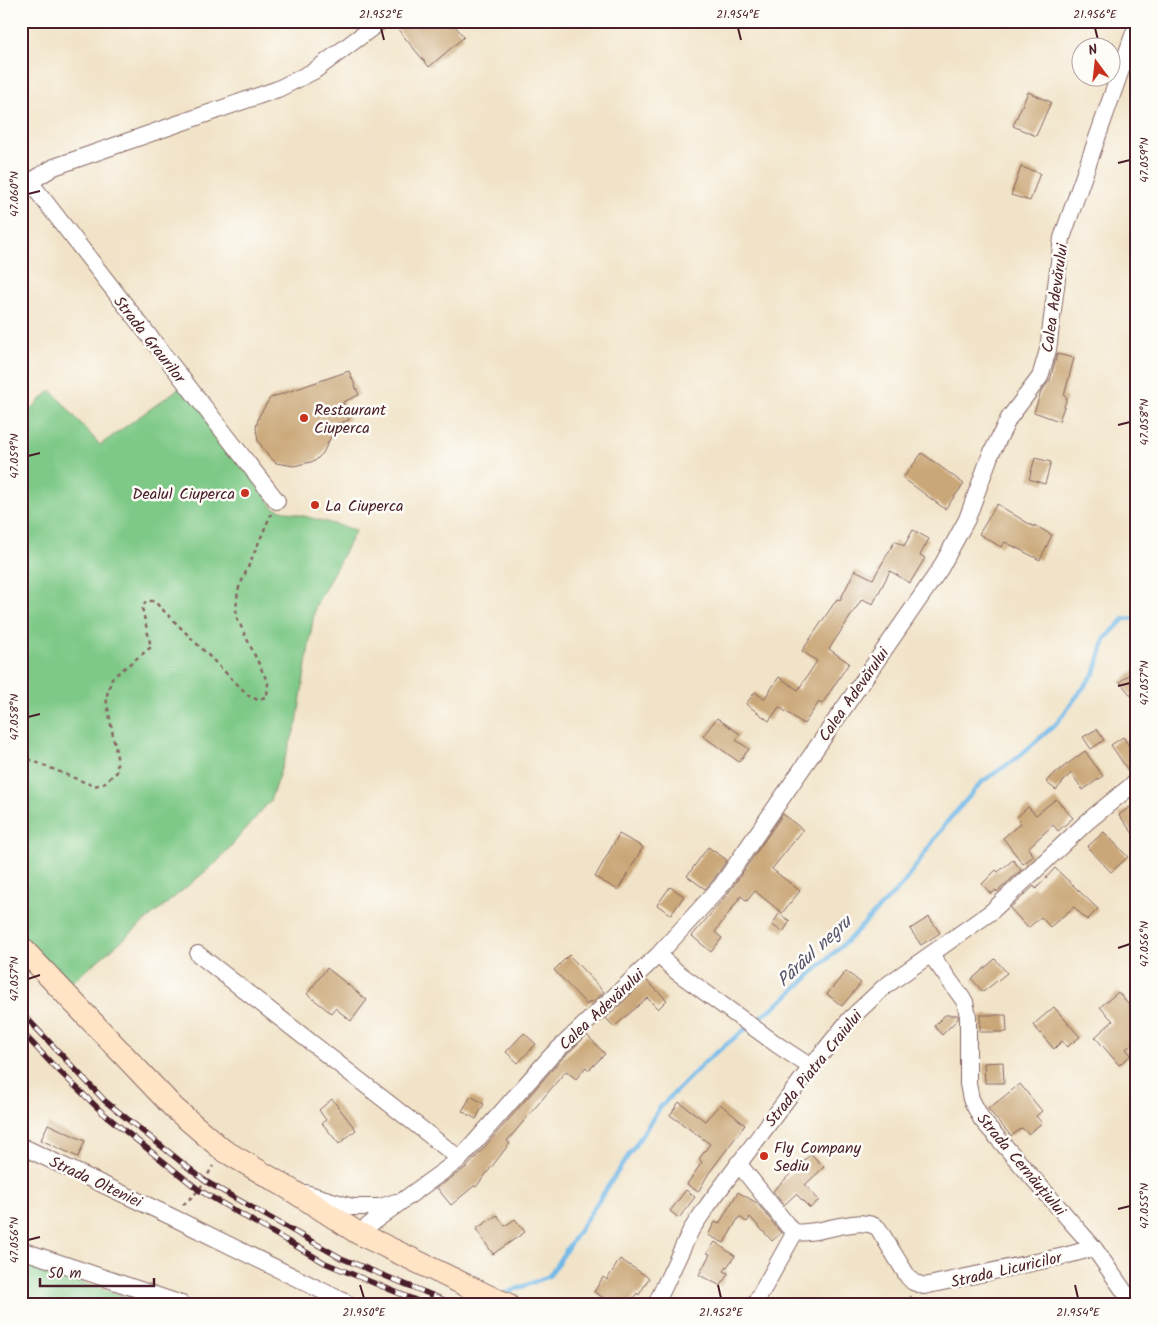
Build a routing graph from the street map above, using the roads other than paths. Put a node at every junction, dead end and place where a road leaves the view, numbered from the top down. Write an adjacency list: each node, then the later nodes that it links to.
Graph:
1 (382, 21): 3 (street)
2 (1137, 24): 8 (street, Calea Adevărului)
3 (26, 180): 4 (street, Strada Graurilor)
4 (277, 501)
5 (1137, 781): 9 (street, Strada Piatra Craiului)
6 (21, 947): 14 (main road)
7 (198, 954): 12 (street)
8 (658, 955): 10 (street); 12 (street, Calea Adevărului)
9 (931, 955): 10 (street, Strada Piatra Craiului); 18 (street, Strada Cernăuțiului)
10 (811, 1067): 13 (street, Strada Piatra Craiului)
11 (21, 1146): 21 (street, Strada Olteniei)
12 (460, 1159): 15 (street, Calea Adevărului)
13 (738, 1162): 16 (street); 23 (street, Strada Piatra Craiului)
14 (288, 1188): 15 (street); 17 (main road)
15 (403, 1200): 17 (street, Calea Adevărului)
16 (794, 1232): 18 (street, Strada Licuricilor); 24 (street)
17 (358, 1233): 22 (main road)
18 (1094, 1248): 25 (street, Strada Cernăuțiului)
19 (21, 1250): 20 (street)
20 (182, 1304)
21 (348, 1304)
22 (507, 1304)
23 (656, 1304)
24 (756, 1304)
25 (1133, 1304)

